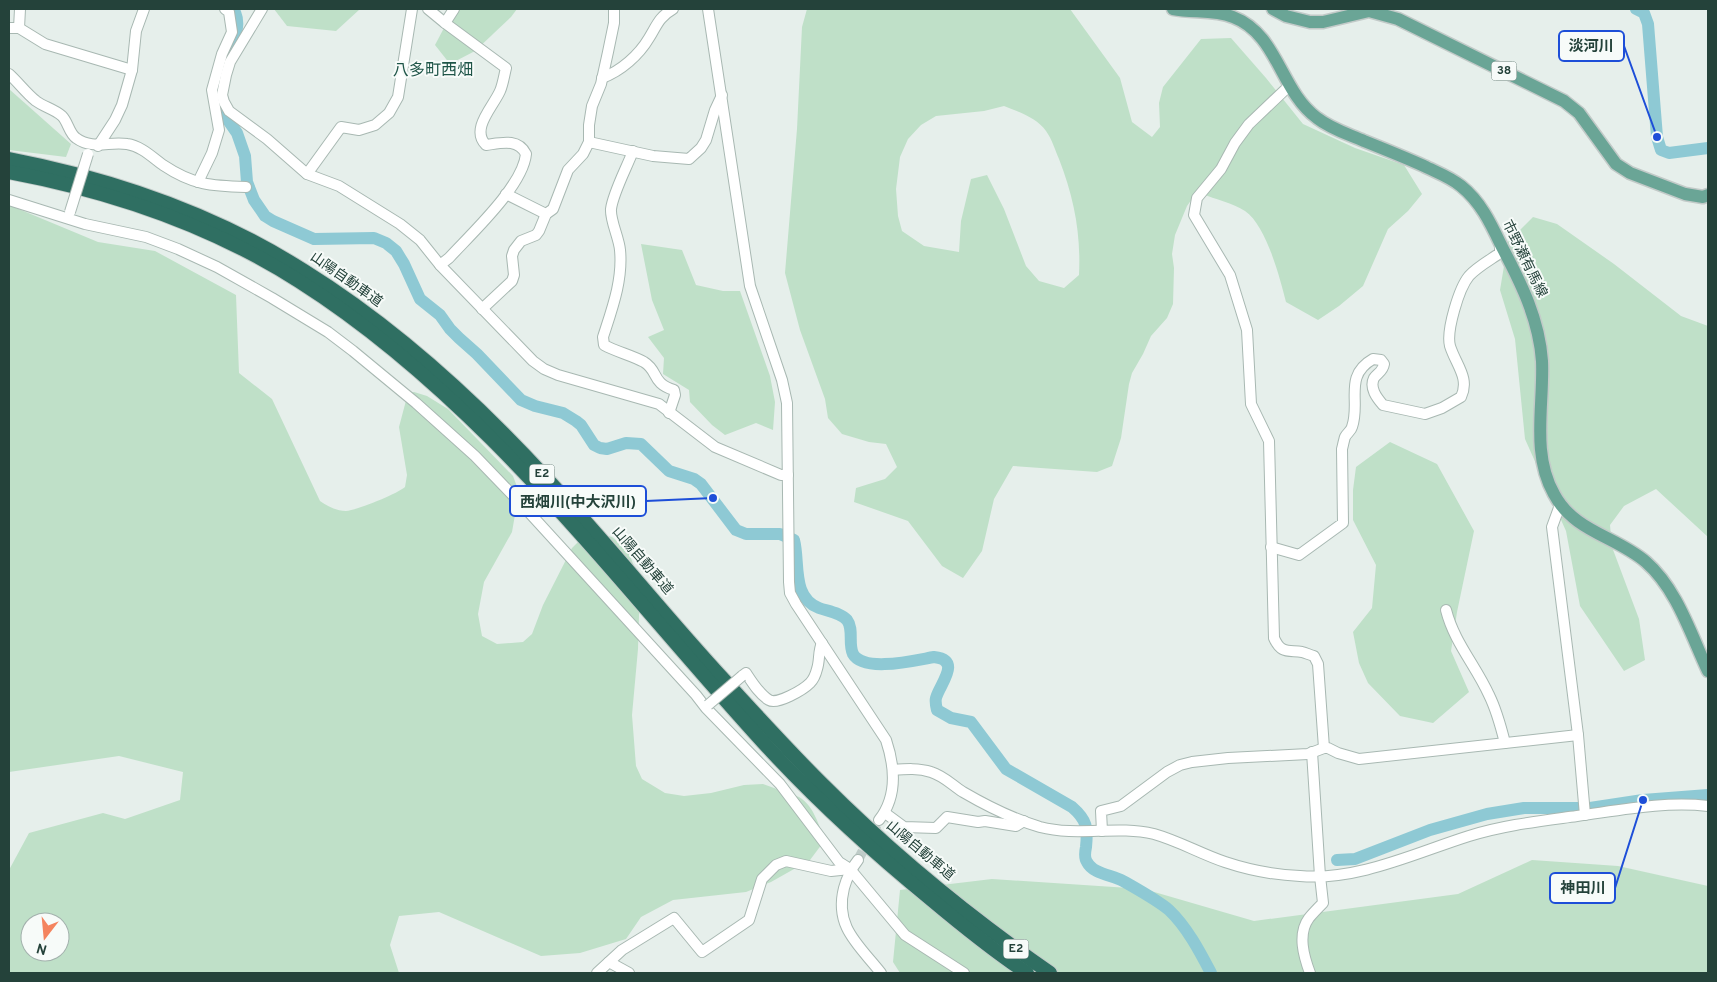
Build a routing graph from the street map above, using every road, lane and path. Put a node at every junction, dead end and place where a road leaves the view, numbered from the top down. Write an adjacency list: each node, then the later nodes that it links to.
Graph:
1 (20, 9): 15 (street)
2 (144, 9): 16 (street)
3 (225, 9): 27 (street)
4 (262, 9): 26 (street)
5 (412, 9): 26 (street)
6 (428, 9): 14 (street)
7 (454, 9): 14 (street)
8 (614, 9): 18 (street)
9 (673, 9): 18 (street)
10 (708, 9): 20 (street)
11 (1173, 9): 19 (main road, 市野瀬有馬線)
12 (1273, 9): 13 (main road, 38)
13 (1368, 10): 30 (main road, 38)
14 (445, 23): 29 (street)
15 (14, 28): 16 (street)
16 (132, 70): 22 (street)
17 (9, 74): 22 (street)
18 (602, 78): 21 (street)
19 (1289, 86): 34 (main road, 市野瀬有馬線); 40 (street)
20 (722, 95): 23 (street); 38 (street)
21 (590, 142): 23 (street); 32 (street)
22 (94, 145): 27 (street); 33 (street, bridge)
23 (633, 151): 37 (street)
24 (9, 160): 57 (highway, 山陽自動車道 / E2)
25 (9, 172): 57 (highway, 山陽自動車道 / E2)
26 (308, 174): 35 (street)
27 (198, 182): 28 (street)
28 (246, 187)
29 (506, 194): 32 (street); 35 (street)
30 (1708, 196)
31 (9, 200): 33 (street)
32 (546, 214): 36 (street)
33 (69, 215): 44 (street)
34 (1500, 243): 39 (main road, 市野瀬有馬線); 40 (street)
35 (440, 265): 36 (street)
36 (482, 309): 37 (street)
37 (669, 413): 38 (street)
38 (788, 475): 42 (street)
39 (1560, 505): 43 (main road, 市野瀬有馬線); 45 (street)
40 (1271, 547): 47 (street)
41 (1446, 610): 46 (street)
42 (822, 643): 44 (street, bridge); 49 (street)
43 (1708, 671)
44 (707, 707): 55 (street)
45 (1578, 735): 46 (street); 51 (street)
46 (1504, 743): 47 (street)
47 (1324, 748): 48 (street)
48 (1312, 752): 53 (street); 56 (street)
49 (893, 770): 52 (street); 52 (street)
50 (1708, 806): 51 (street)
51 (1585, 815): 56 (street)
52 (1024, 821): 53 (street)
53 (1098, 831): 56 (street)
54 (858, 860): 55 (street)
55 (850, 869): 58 (street); 61 (street); 62 (street)
56 (1320, 876): 65 (street)
57 (978, 929): 63 (highway, 山陽自動車道 / E2); 64 (highway, 山陽自動車道 / E2)
58 (609, 962): 59 (street); 60 (street)
59 (597, 973)
60 (629, 973)
61 (881, 973)
62 (964, 973)
63 (1027, 973)
64 (1050, 973)
65 (1310, 973)

